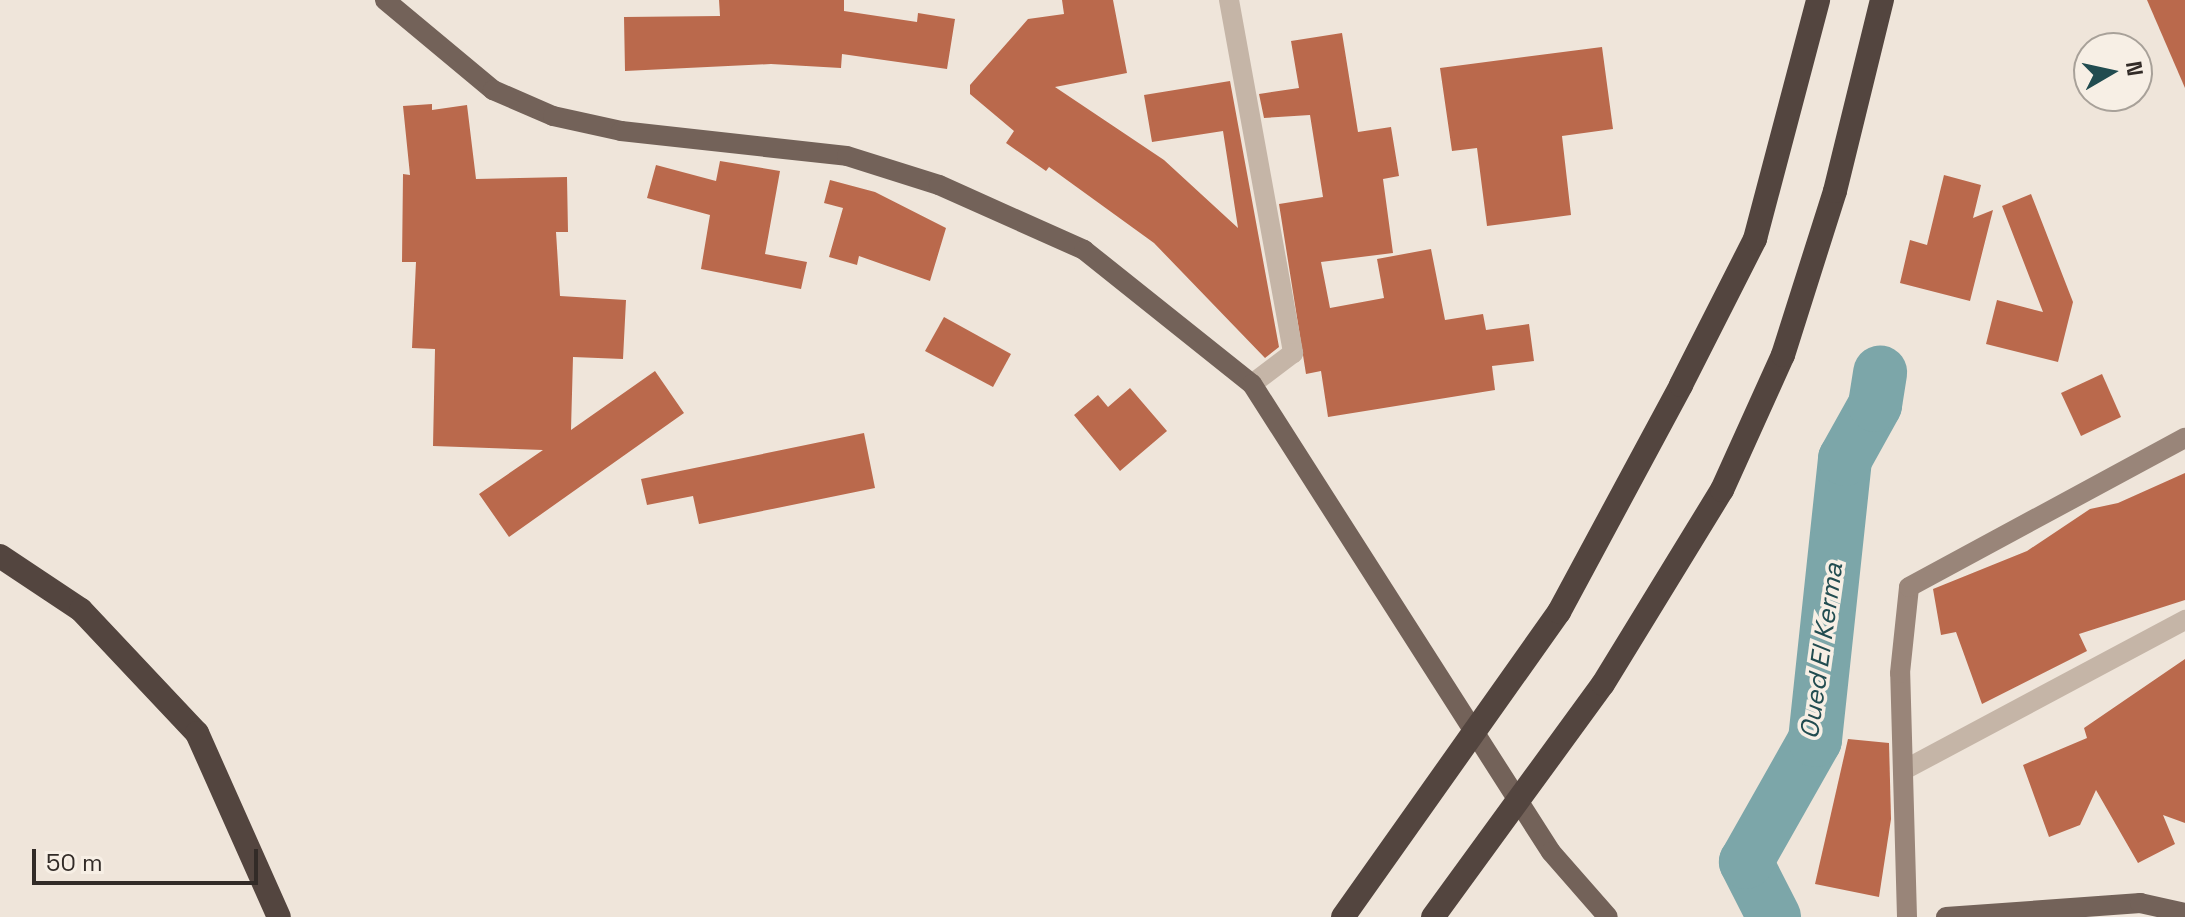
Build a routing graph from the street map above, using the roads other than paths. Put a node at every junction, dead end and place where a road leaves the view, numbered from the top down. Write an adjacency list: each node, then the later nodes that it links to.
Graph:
1 (385, 0): 5 (main road)
2 (1229, 0): 5 (street)
3 (1818, 0): 13 (highway)
4 (1882, 0): 11 (highway)
5 (1252, 384): 14 (main road)
6 (2185, 438): 9 (street)
7 (0, 556): 12 (highway)
8 (2185, 620): 9 (street)
9 (1904, 770): 15 (street)
10 (2185, 913): 16 (main road)
11 (1435, 914)
12 (279, 917)
13 (1343, 917)
14 (1608, 917)
15 (1907, 917)
16 (1946, 917)

